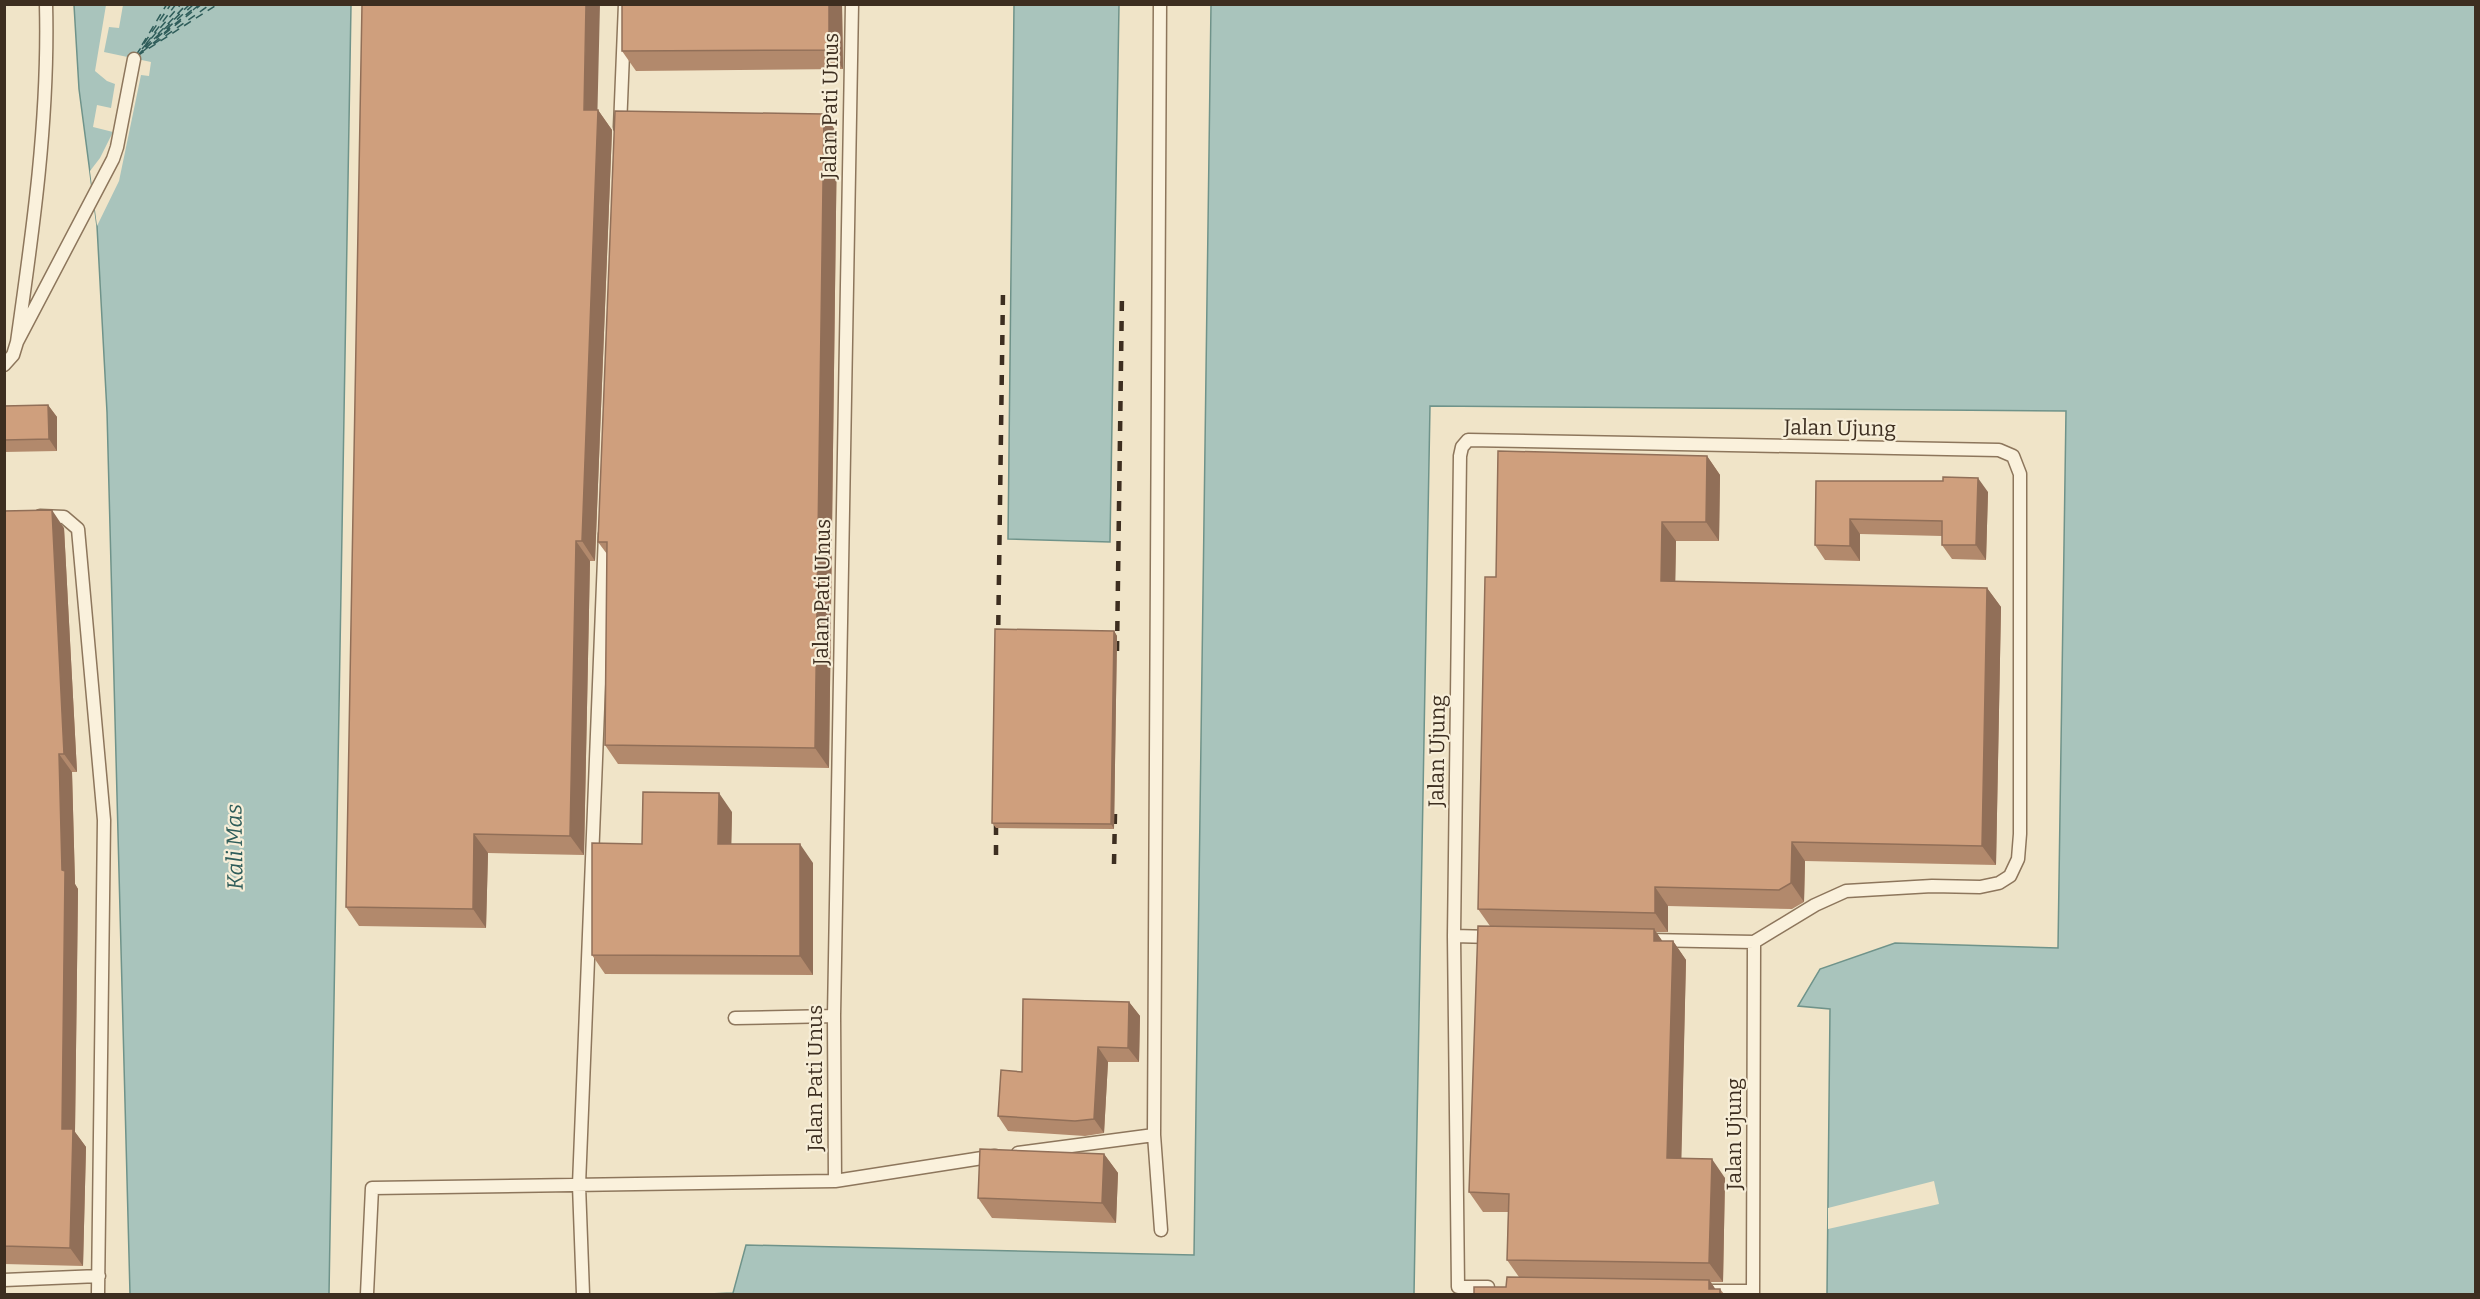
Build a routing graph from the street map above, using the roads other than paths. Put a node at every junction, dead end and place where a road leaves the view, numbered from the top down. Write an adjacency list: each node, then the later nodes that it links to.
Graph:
1 (46, 4): 7 (lane)
2 (625, 4): 6 (lane)
3 (852, 4): 15 (lane, Jalan Pati Unus)
4 (1160, 4): 17 (lane)
5 (134, 58): 7 (lane)
6 (620, 135)
7 (12, 351): 8 (lane)
8 (4, 365)
9 (27, 517): 21 (lane)
10 (605, 526): 19 (lane)
11 (1454, 936): 12 (lane); 14 (lane, Jalan Ujung); 25 (lane, Jalan Ujung)
12 (1502, 937)
13 (1634, 940): 14 (lane)
14 (1754, 942): 26 (lane, Jalan Ujung)
15 (834, 1016): 16 (lane); 18 (lane, Jalan Pati Unus)
16 (735, 1018)
17 (1154, 1135): 18 (lane); 20 (lane)
18 (834, 1180): 19 (lane)
19 (579, 1185): 28 (lane); 29 (lane)
20 (1161, 1230)
21 (99, 1276): 22 (lane); 27 (lane)
22 (4, 1280)
23 (1505, 1287): 25 (lane, Jalan Ujung)
24 (1694, 1290): 26 (lane, Jalan Ujung)
25 (1458, 1291)
26 (1753, 1293)
27 (98, 1294)
28 (367, 1294)
29 (583, 1294)

